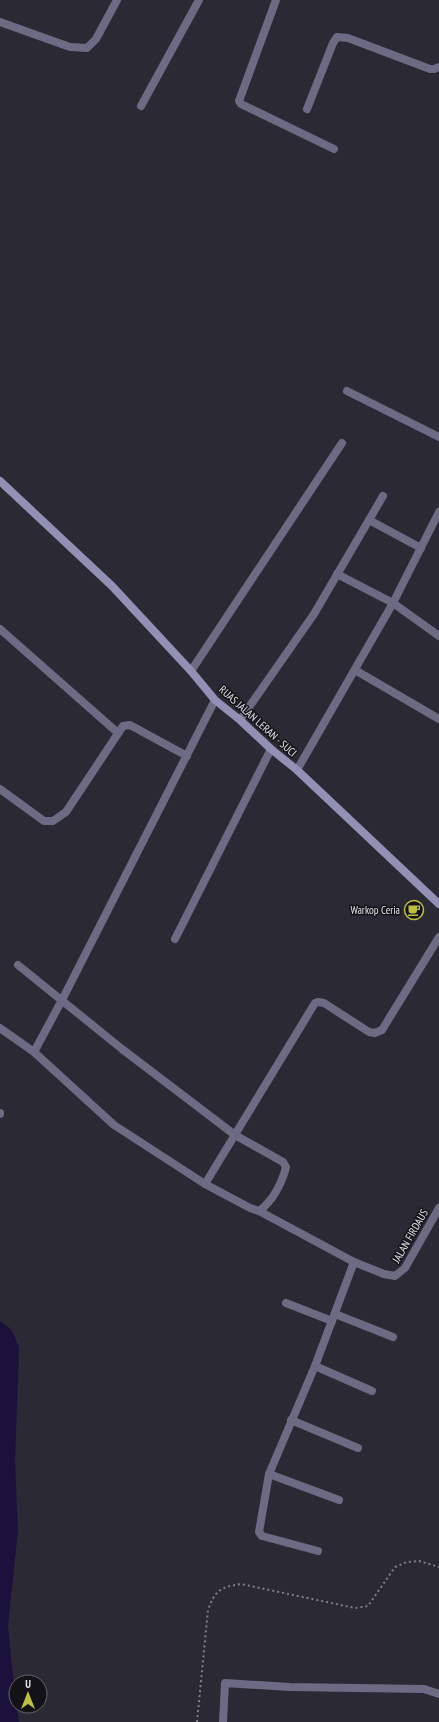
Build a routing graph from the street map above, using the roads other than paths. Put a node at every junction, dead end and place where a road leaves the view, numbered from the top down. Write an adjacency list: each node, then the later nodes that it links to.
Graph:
1 (117, 0): 4 (street)
2 (199, 0): 6 (street)
3 (276, 0): 8 (street)
4 (0, 22)
5 (439, 67): 7 (street)
6 (141, 106)
7 (307, 109)
8 (334, 149)
9 (347, 391): 10 (street)
10 (439, 437)
11 (342, 443): 22 (street)
12 (0, 481): 22 (main road, RUAS JALAN LERAN - SUCI)
13 (383, 496): 15 (street)
14 (439, 512): 16 (street)
15 (369, 520): 16 (street); 17 (street)
16 (421, 548): 18 (street)
17 (337, 574): 18 (street); 25 (street)
18 (393, 603): 20 (street); 21 (street)
19 (0, 629): 26 (street)
20 (439, 636)
21 (355, 670): 24 (street); 29 (street)
22 (192, 671): 23 (main road, RUAS JALAN LERAN - SUCI)
23 (215, 700): 25 (main road, RUAS JALAN LERAN - SUCI); 28 (street)
24 (439, 719)
25 (240, 720): 27 (main road, RUAS JALAN LERAN - SUCI)
26 (118, 733): 28 (street); 30 (street)
27 (271, 749): 29 (main road, RUAS JALAN LERAN - SUCI); 33 (street)
28 (187, 756): 35 (street)
29 (297, 770): 31 (main road, RUAS JALAN LERAN - SUCI)
30 (0, 789)
31 (439, 904)
32 (439, 937): 38 (street)
33 (175, 939)
34 (18, 965): 35 (street)
35 (62, 1000): 37 (street); 38 (street)
36 (0, 1028): 37 (street, JALAN FIRDAUS)
37 (34, 1052): 39 (street, JALAN FIRDAUS)
38 (235, 1136): 39 (street); 41 (street)
39 (205, 1184): 41 (street, JALAN FIRDAUS)
40 (439, 1208): 42 (street, JALAN FIRDAUS)
41 (259, 1211): 42 (street, JALAN FIRDAUS)
42 (354, 1262): 44 (street)
43 (286, 1303): 44 (street)
44 (333, 1317): 45 (street); 46 (street)
45 (393, 1337)
46 (315, 1366): 47 (street); 48 (street)
47 (372, 1391)
48 (291, 1420): 49 (street); 50 (street)
49 (358, 1448)
50 (269, 1474): 51 (street); 52 (street)
51 (339, 1500)
52 (318, 1551)
53 (439, 1694): 54 (street)
54 (223, 1722)

